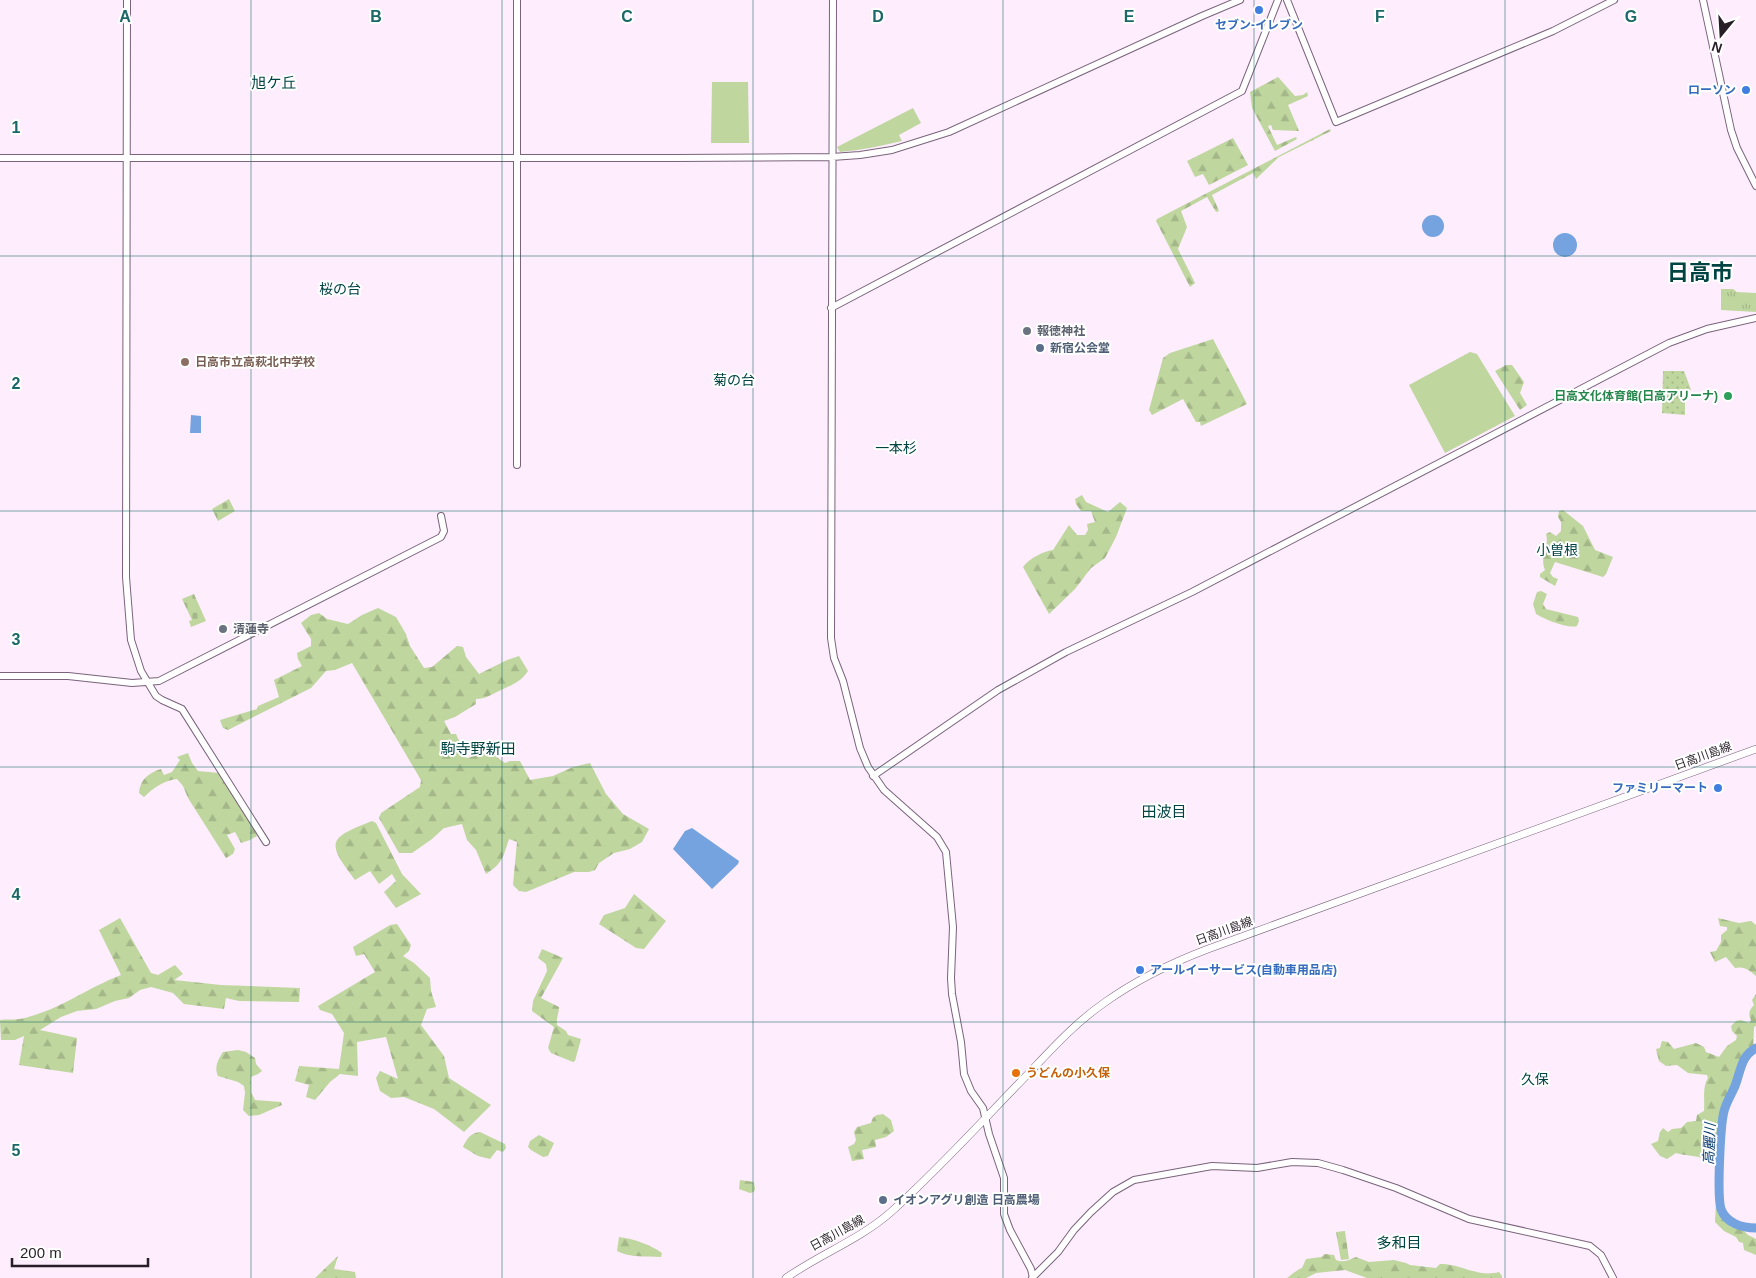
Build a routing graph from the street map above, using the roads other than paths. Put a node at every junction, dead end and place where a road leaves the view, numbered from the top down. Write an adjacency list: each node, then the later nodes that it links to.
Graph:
1 (127, 0): 11 (street)
2 (517, 0): 12 (street)
3 (833, 0): 9 (street)
4 (1240, 0): 9 (street)
5 (1278, 0): 14 (street)
6 (1287, 0): 7 (street)
7 (1614, 0)
8 (1703, 0): 13 (street)
9 (832, 157): 12 (street); 14 (street)
10 (0, 158): 11 (street)
11 (127, 158): 12 (street); 18 (street)
12 (517, 158): 16 (street)
13 (1756, 186)
14 (831, 308): 23 (street)
15 (1756, 318): 23 (street)
16 (517, 465)
17 (441, 516): 20 (street)
18 (142, 671): 20 (street); 21 (street)
19 (0, 676): 21 (street)
20 (149, 682): 21 (street); 24 (street)
21 (132, 683)
22 (1756, 749): 25 (main road, 日高川島線)
23 (873, 776): 25 (street)
24 (266, 842)
25 (986, 1119): 26 (main road, 日高川島線); 27 (street)
26 (786, 1278)
27 (1033, 1278): 28 (street)
28 (1613, 1278)

